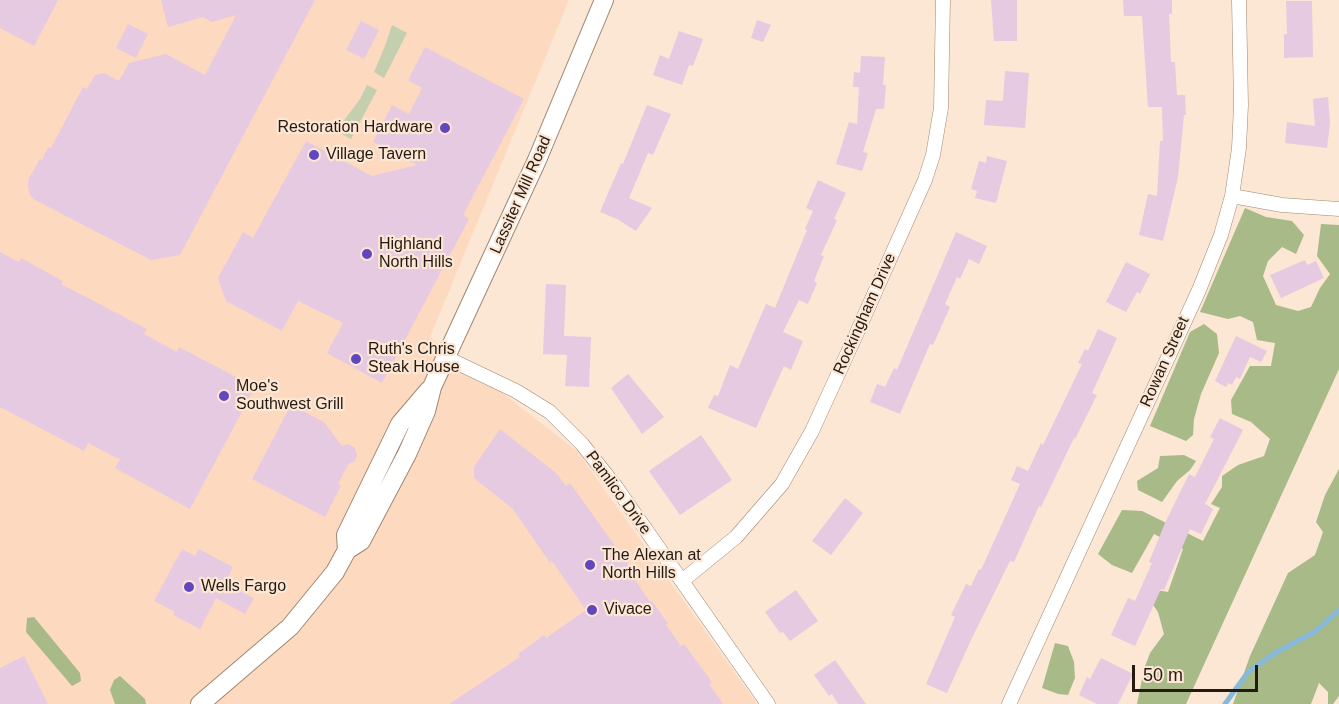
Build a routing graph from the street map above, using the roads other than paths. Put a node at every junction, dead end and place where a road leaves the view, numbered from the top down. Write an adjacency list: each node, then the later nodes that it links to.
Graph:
1 (604, 0): 6 (main road, Lassiter Mill Road)
2 (943, 0): 7 (street, Rockingham Drive)
3 (1239, 0): 4 (street, Rowan Street)
4 (1232, 196): 5 (street); 10 (street, Rowan Street)
5 (1339, 209)
6 (447, 358): 7 (street, Pamlico Drive); 8 (main road, Lassiter Mill Road)
7 (682, 581): 9 (street, Pamlico Drive)
8 (200, 704)
9 (768, 704)
10 (1009, 704)

